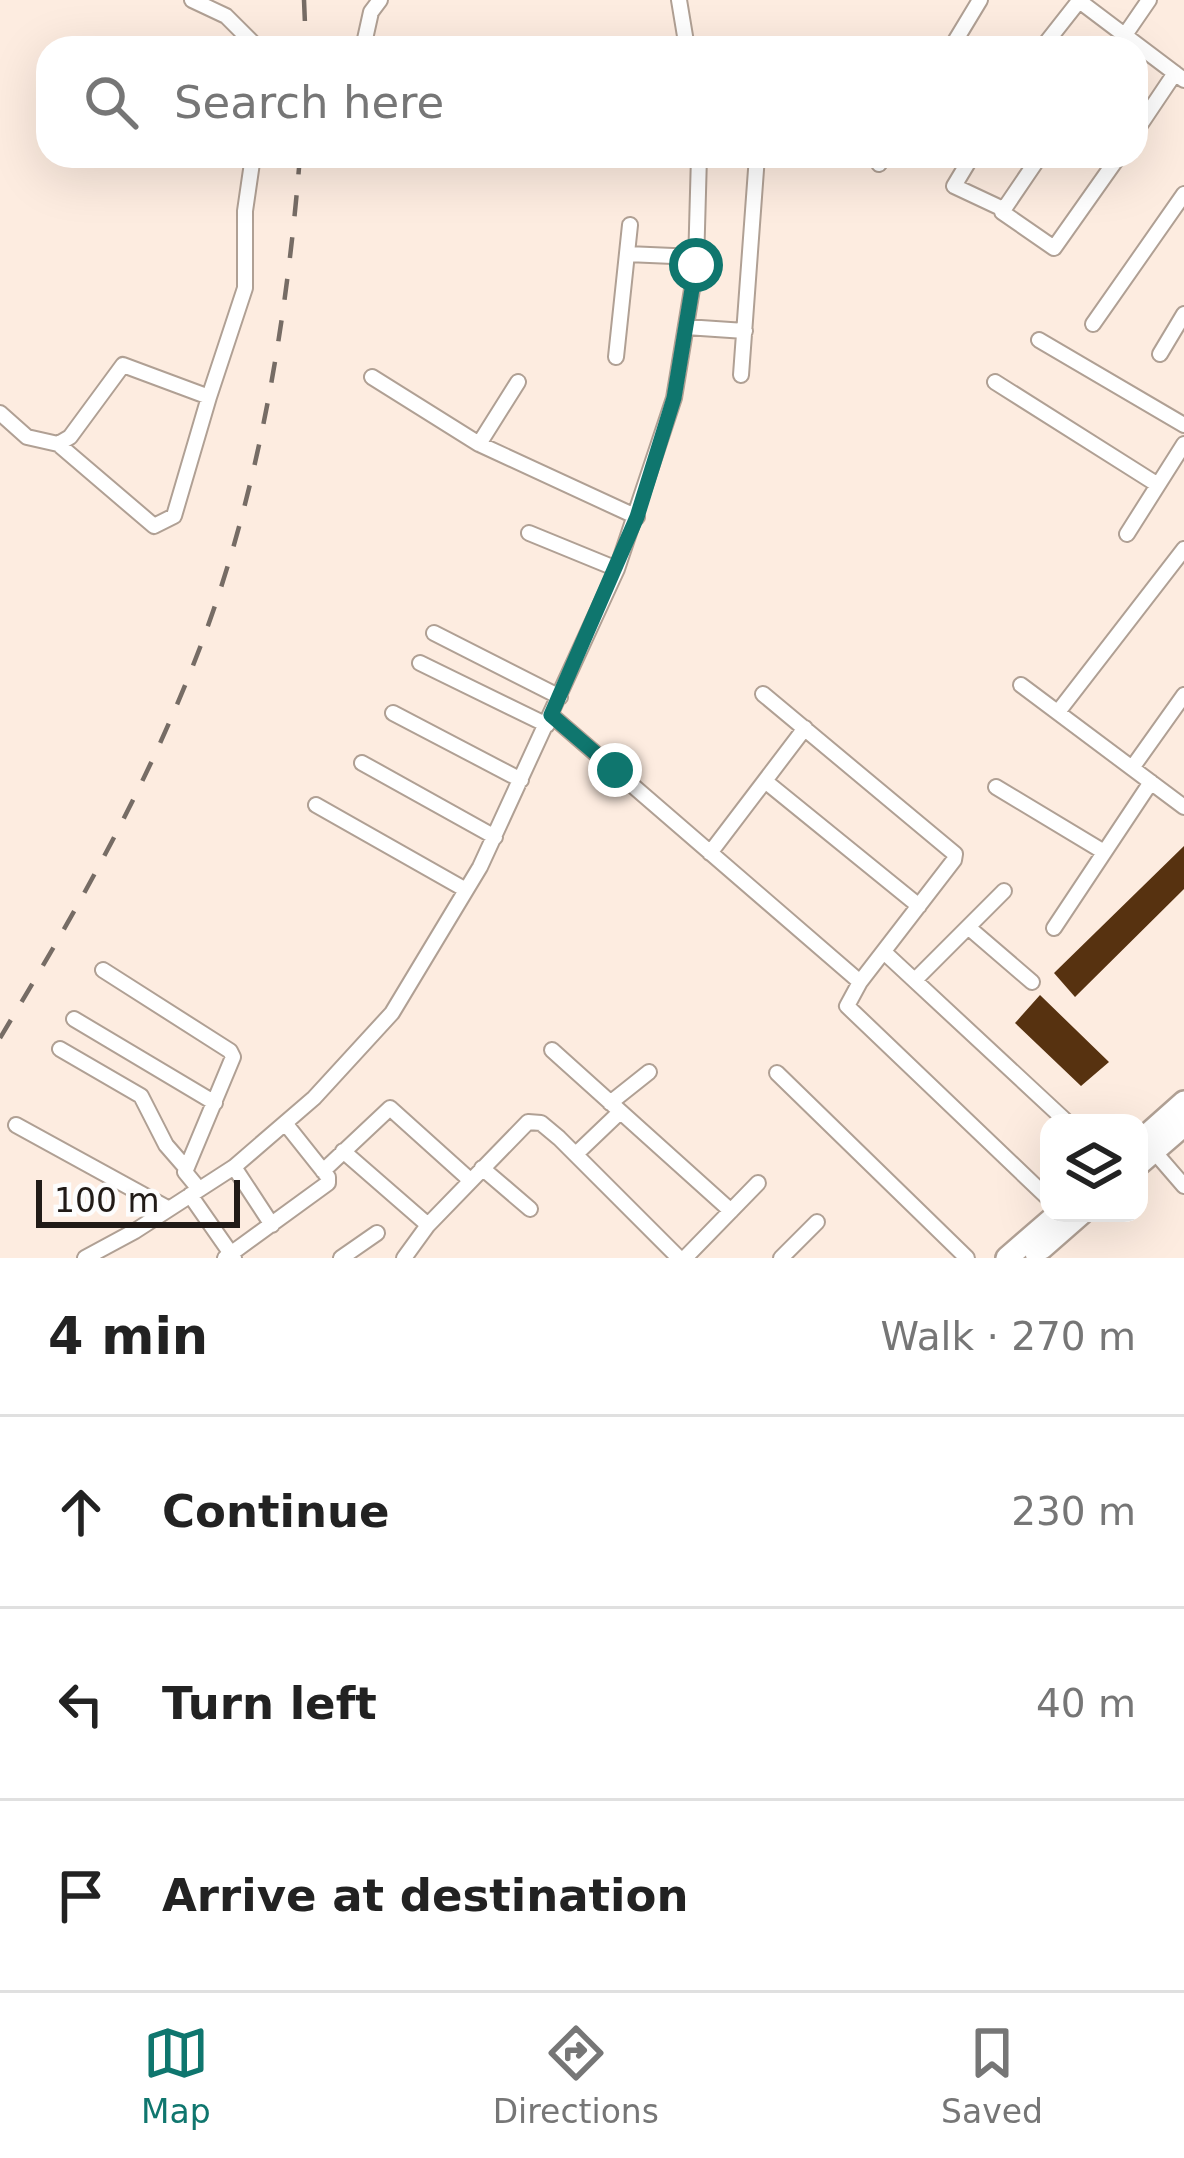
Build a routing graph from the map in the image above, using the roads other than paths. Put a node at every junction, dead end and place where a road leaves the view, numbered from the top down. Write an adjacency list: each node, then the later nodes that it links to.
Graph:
1 (192, 0): 7 (street)
2 (380, 0): 8 (street)
3 (679, 0): 9 (street)
4 (1149, 0): 13 (street)
5 (1079, 1): 11 (street); 12 (street)
6 (973, 3): 10 (street)
7 (246, 36)
8 (365, 36)
9 (685, 36)
10 (957, 36)
11 (1051, 36)
12 (1114, 36)
13 (1124, 36)
14 (1148, 58): 15 (street)
15 (1180, 76): 16 (street)
16 (1148, 116)
17 (251, 168): 39 (street)
18 (699, 168): 27 (street)
19 (756, 168): 31 (street)
20 (965, 168): 24 (street)
21 (1032, 168): 24 (street)
22 (1111, 168): 24 (street)
23 (1184, 194): 29 (street)
24 (1003, 209)
25 (630, 225): 26 (street)
26 (627, 254): 27 (street); 34 (street)
27 (696, 257): 30 (street)
28 (1184, 314): 33 (street)
29 (1093, 324)
30 (686, 327): 31 (street); 46 (street)
31 (745, 331): 35 (street)
32 (1039, 340): 41 (street)
33 (1160, 354)
34 (616, 357)
35 (741, 375)
36 (372, 377): 43 (street)
37 (518, 382): 43 (street)
38 (995, 382): 45 (street)
39 (209, 397): 42 (street); 42 (street)
40 (0, 413): 42 (street)
41 (1184, 425)
42 (58, 444)
43 (479, 444): 46 (street)
44 (1184, 444): 45 (street)
45 (1158, 485): 48 (street)
46 (637, 517): 50 (street)
47 (530, 533): 50 (street)
48 (1126, 534)
49 (1184, 549): 57 (street)
50 (617, 569): 56 (street)
51 (434, 633): 56 (street)
52 (420, 663): 59 (street)
53 (1021, 685): 57 (street)
54 (763, 694): 60 (street)
55 (1184, 695): 62 (street)
56 (560, 698): 59 (street)
57 (1058, 712): 62 (street)
58 (392, 713): 63 (street)
59 (549, 720): 63 (street); 71 (street)
60 (805, 728): 64 (street); 74 (street)
61 (362, 763): 69 (street)
62 (1132, 768): 65 (street)
63 (521, 780): 69 (street)
64 (765, 781): 71 (street); 74 (street)
65 (1150, 782): 68 (street); 70 (street)
66 (997, 787): 70 (street)
67 (316, 805): 72 (street)
68 (1184, 807)
69 (494, 837): 72 (street)
70 (1104, 852): 76 (street)
71 (710, 853): 80 (street)
72 (466, 890): 91 (street)
73 (1004, 891): 75 (street)
74 (920, 906): 77 (street)
75 (968, 927): 79 (street); 81 (street)
76 (1054, 928)
77 (884, 952): 79 (street); 80 (street)
78 (103, 970): 87 (street)
79 (915, 980): 90 (street)
80 (860, 982): 106 (street)
81 (1032, 982)
82 (74, 1019): 87 (street)
83 (60, 1048): 100 (street)
84 (551, 1050): 89 (street)
85 (649, 1072): 89 (street)
86 (777, 1073): 124 (street)
87 (215, 1102): 100 (street)
88 (1184, 1102): 94 (main road)
89 (615, 1107): 98 (street); 110 (street)
90 (1058, 1114)
91 (285, 1123): 99 (street); 102 (street)
92 (16, 1125): 108 (street)
93 (1184, 1125): 95 (main road)
94 (1148, 1144)
95 (1148, 1147)
96 (343, 1151): 102 (street); 103 (street); 115 (street)
97 (1148, 1153): 105 (street)
98 (576, 1154): 101 (street); 122 (street)
99 (234, 1167): 107 (street); 114 (street)
100 (186, 1168): 107 (street)
101 (482, 1168): 103 (street); 109 (street)
102 (323, 1171): 114 (street)
103 (470, 1180): 115 (street)
104 (758, 1184): 110 (street)
105 (1184, 1186)
106 (1040, 1190)
107 (194, 1192): 108 (street); 117 (street)
108 (169, 1209): 119 (street)
109 (530, 1209)
110 (731, 1211): 122 (street)
111 (818, 1222): 123 (street)
112 (1048, 1222): 125 (main road)
113 (1072, 1222): 118 (main road)
114 (272, 1225): 117 (street)
115 (428, 1225): 121 (street)
116 (376, 1233): 120 (street)
117 (230, 1256)
118 (1032, 1257)
119 (85, 1258)
120 (341, 1258)
121 (404, 1258)
122 (682, 1258)
123 (781, 1258)
124 (967, 1258)
125 (1006, 1258)

